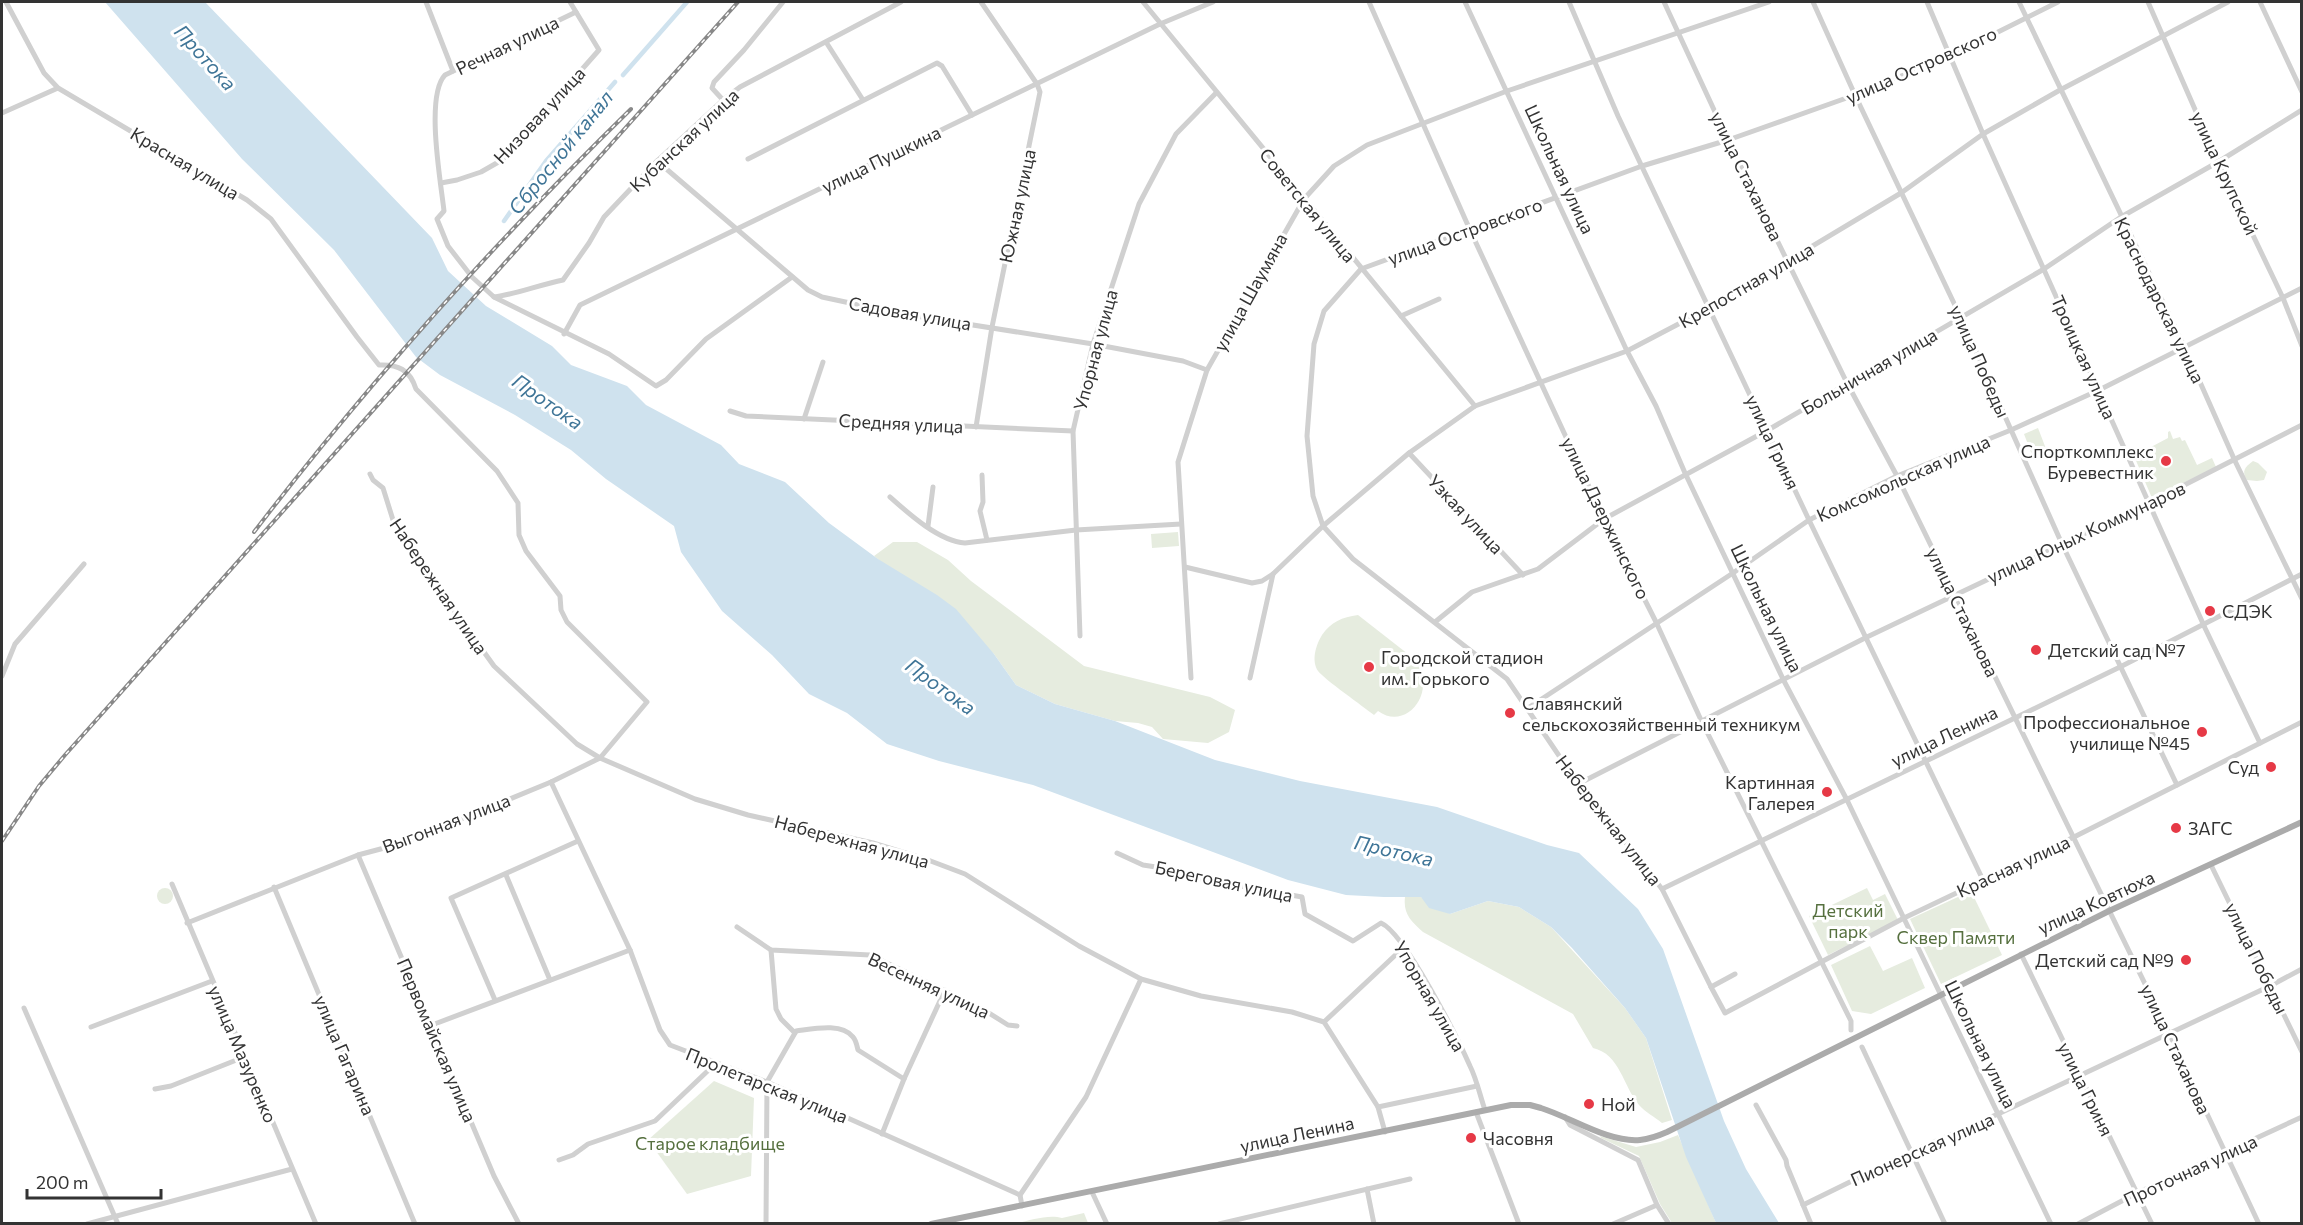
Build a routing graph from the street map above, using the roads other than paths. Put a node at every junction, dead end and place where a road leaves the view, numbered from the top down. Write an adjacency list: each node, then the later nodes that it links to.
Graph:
1 (6, 2): 31 (street, Красная улица)
2 (426, 2): 29 (street)
3 (570, 2): 21 (street)
4 (783, 2): 37 (street)
5 (901, 2): 26 (street, Кубанская улица)
6 (981, 2): 30 (street)
7 (1143, 2): 23 (street, Советская улица)
8 (1213, 2): 23 (street, улица Пушкина)
9 (1370, 2): 42 (street, улица Дзержинского)
10 (1465, 2): 32 (street, Школьная улица)
11 (1569, 2): 28 (street, улица Гриня)
12 (1664, 2): 24 (street, улица Стаханова)
13 (1769, 2): 24 (street, улица Шаумяна)
14 (1813, 2): 36 (street, улица Победы)
15 (1927, 2): 27 (street, Троицкая улица)
16 (2019, 2): 22 (street, Краснодарская улица)
17 (2058, 2): 22 (street, улица Островского)
18 (2148, 2): 25 (street, улица Крупской)
19 (2228, 2): 25 (street, Крепостная улица)
20 (2260, 2): 35 (street)
21 (576, 12): 29 (street, Речная улица); 49 (street, Низовая улица)
22 (2026, 18): 27 (street, улица Островского); 33 (street, Краснодарская улица)
23 (1160, 24): 30 (street, улица Пушкина); 34 (street, Советская улица)
24 (1678, 33): 28 (street, улица Шаумяна); 44 (street, улица Стаханова)
25 (2163, 35): 33 (street, Крепостная улица); 47 (street, улица Крупской)
26 (826, 42): 37 (street, Кубанская улица); 38 (street)
27 (1950, 56): 36 (street, улица Островского); 43 (street, Троицкая улица)
28 (1594, 60): 32 (street, улица Шаумяна); 48 (street, улица Гриня)
29 (453, 71): 49 (street, Речная улица)
30 (1037, 84): 41 (street, улица Пушкина); 67 (street, Южная улица)
31 (58, 88): 40 (street); 122 (street, Красная улица)
32 (1508, 90): 42 (street, улица Шаумяна); 51 (street, Школьная улица)
33 (2060, 90): 43 (street, Крепостная улица); 53 (street, Краснодарская улица)
34 (1216, 93): 52 (street, Советская улица); 69 (street, Упорная улица)
35 (2301, 93)
36 (1855, 95): 44 (street, улица Островского); 50 (street, улица Победы)
37 (723, 100): 46 (street, Кубанская улица)
38 (863, 100): 41 (street); 45 (street)
39 (2301, 110): 47 (street, Больничная улица)
40 (2, 112)
41 (972, 115): 54 (street, улица Пушкина)
42 (1424, 123): 52 (street, улица Шаумяна); 55 (street, улица Дзержинского)
43 (1983, 134): 50 (street, Крепостная улица); 58 (street, Троицкая улица)
44 (1728, 140): 48 (street, улица Островского); 56 (street, улица Стаханова)
45 (748, 159)
46 (657, 161): 54 (street, Садовая улица); 61 (street, Кубанская улица)
47 (2218, 162): 53 (street, Больничная улица); 62 (street, улица Крупской)
48 (1642, 165): 51 (street, улица Островского); 64 (street, улица Гриня)
49 (441, 183): 61 (street)
50 (1900, 193): 56 (street, Крепостная улица); 66 (street, улица Победы)
51 (1556, 197): 55 (street, улица Островского); 72 (street, Школьная улица)
52 (1304, 199): 57 (street, Советская улица); 74 (street, улица Шаумяна)
53 (2121, 218): 58 (street, Больничная улица); 70 (street, Краснодарская улица)
54 (735, 229): 59 (street, Садовая улица); 68 (street, улица Пушкина)
55 (1470, 230): 57 (street, улица Островского); 75 (street, улица Дзержинского)
56 (1789, 262): 64 (street, Крепостная улица); 76 (street, улица Стаханова)
57 (1361, 269): 65 (street, Советская улица); 99 (street, улица Островского)
58 (2044, 269): 66 (street, Больничная улица); 77 (street, Троицкая улица)
59 (792, 277): 67 (street, Садовая улица); 68 (street)
60 (2301, 288): 62 (street, Комсомольская улица)
61 (494, 297): 68 (street)
62 (2283, 298): 70 (street, Комсомольская улица); 71 (street, улица Крупской)
63 (1439, 299): 65 (street)
64 (1709, 308): 72 (street, Крепостная улица); 83 (street, улица Гриня)
65 (1401, 315): 78 (street, Советская улица)
66 (1961, 318): 76 (street, Больничная улица); 84 (street, улица Победы)
67 (992, 327): 69 (street, Садовая улица); 82 (street, Южная улица)
68 (564, 333)
69 (1093, 344): 74 (street, Садовая улица); 85 (street, Упорная улица)
70 (2184, 346): 77 (street, Комсомольская улица); 87 (street, Краснодарская улица)
71 (2301, 346)
72 (1628, 351): 75 (street, Крепостная улица); 88 (street, Школьная улица)
73 (823, 362): 80 (street)
74 (1207, 370): 97 (street, улица Шаумяна)
75 (1541, 382): 78 (street, Крепостная улица); 95 (street, улица Дзержинского)
76 (1847, 383): 83 (street, Больничная улица); 91 (street, улица Стаханова)
77 (2099, 390): 84 (street, Комсомольская улица); 94 (street, Троицкая улица)
78 (1475, 406): 86 (street, Крепостная улица)
79 (730, 411): 80 (street, Средняя улица)
80 (804, 419): 82 (street, Средняя улица)
81 (2301, 425): 87 (street, улица Юных Коммунаров)
82 (976, 427): 85 (street, Средняя улица)
83 (1768, 430): 88 (street, Больничная улица); 96 (street, улица Гриня)
84 (2011, 430): 91 (street, Комсомольская улица); 102 (street, улица Победы)
85 (1073, 431): 100 (street, Упорная улица)
86 (1409, 453): 99 (street, Крепостная улица); 108 (street, Узкая улица)
87 (2235, 461): 94 (street, улица Юных Коммунаров); 109 (street, Краснодарская улица)
88 (1685, 473): 95 (street, Больничная улица); 105 (street, Школьная улица)
89 (370, 474): 128 (street, Набережная улица)
90 (982, 475): 101 (street)
91 (1897, 476): 96 (street, Комсомольская улица); 110 (street, улица Стаханова)
92 (933, 487): 98 (street)
93 (890, 497): 98 (street)
94 (2150, 502): 102 (street, улица Юных Коммунаров); 114 (street, Троицкая улица)
95 (1604, 519): 108 (street, Больничная улица); 113 (street, улица Дзержинского)
96 (1809, 520): 105 (street, Комсомольская улица); 116 (street, улица Гриня)
97 (1181, 524): 100 (street); 104 (street, улица Шаумяна)
98 (928, 526): 101 (street)
99 (1323, 526): 106 (street, Крепостная улица); 112 (street, Набережная улица)
100 (1076, 530): 101 (street); 115 (street, Упорная улица)
101 (987, 540)
102 (2062, 544): 110 (street, улица Юных Коммунаров); 117 (street, улица Победы)
103 (84, 564): 118 (street)
104 (1185, 567): 106 (street, Крепостная улица); 119 (street, улица Шаумяна)
105 (1733, 573): 113 (street, Комсомольская улица); 121 (street, Школьная улица)
106 (1273, 574): 120 (street)
107 (2301, 574): 109 (street, улица Ленина)
108 (1523, 575): 112 (street, Больничная улица)
109 (2291, 579): 111 (street, Краснодарская улица); 114 (street, улица Ленина)
110 (1954, 595): 116 (street, улица Юных Коммунаров); 124 (street, улица Стаханова)
111 (2301, 599)
112 (1435, 622): 123 (street, Набережная улица)
113 (1656, 622): 123 (street, Комсомольская улица); 125 (street, улица Дзержинского)
114 (2205, 624): 117 (street, улица Ленина); 127 (street, Троицкая улица)
115 (1080, 636)
116 (1867, 637): 121 (street, улица Юных Коммунаров); 129 (street, улица Гриня)
117 (2120, 667): 124 (street, улица Ленина); 132 (street, улица Победы)
118 (2, 676)
119 (1191, 678)
120 (1250, 678)
121 (1784, 681): 125 (street, улица Юных Коммунаров); 133 (street, Школьная улица)
122 (647, 702): 128 (street, Выгонная улица)
123 (1528, 708): 131 (street, Набережная улица)
124 (2015, 718): 129 (street, улица Ленина); 135 (street, улица Стаханова)
125 (1701, 720): 131 (street, улица Юных Коммунаров); 136 (street, улица Дзержинского)
126 (2301, 722): 127 (street, Красная улица)
127 (2260, 743): 132 (street, Красная улица)
128 (600, 759): 130 (street, Выгонная улица); 158 (street, Набережная улица)
129 (1925, 761): 133 (street, улица Ленина); 142 (street, улица Гриня)
130 (551, 782): 137 (street, Пролетарская улица); 139 (street, Выгонная улица)
131 (1580, 783): 145 (street, Набережная улица)
132 (2177, 785): 135 (street, Красная улица)
133 (1847, 800): 136 (street, улица Ленина); 147 (street, Школьная улица)
134 (2300, 825): 140 (main road, улица Ковтюха)
135 (2074, 837): 142 (street, Красная улица); 146 (street, улица Стаханова)
136 (1761, 839): 145 (street, улица Ленина); 155 (street, улица Дзержинского)
137 (578, 841): 141 (street); 152 (street, Пролетарская улица)
138 (1117, 854): 150 (street, Береговая улица)
139 (358, 855): 144 (street, Выгонная улица); 169 (street, Первомайская улица)
140 (2211, 865): 146 (main road, улица Ковтюха); 161 (street, улица Победы)
141 (506, 875): 159 (street); 165 (street)
142 (1983, 880): 147 (street, Красная улица)
143 (172, 884): 148 (street, улица Мазуренко)
144 (274, 887): 148 (street, Выгонная улица); 212 (street, улица Гагарина)
145 (1662, 889): 162 (street, Набережная улица)
146 (2109, 911): 154 (main road, улица Ковтюха); 174 (street, улица Стаханова)
147 (1904, 918): 155 (street, Красная улица); 164 (street, Школьная улица)
148 (188, 923): 160 (street, улица Мазуренко)
149 (737, 927): 153 (street)
150 (1349, 939): 151 (street, Упорная улица)
151 (1404, 947): 168 (street); 182 (street, Упорная улица)
152 (630, 950): 159 (street); 178 (street, Пролетарская улица)
153 (771, 950): 163 (street, Весенняя улица); 173 (street)
154 (2021, 954): 164 (main road, улица Ковтюха); 179 (street, улица Гриня)
155 (1822, 961): 167 (street, Красная улица); 172 (street, улица Дзержинского)
156 (2301, 969): 161 (street, Пионерская улица)
157 (1735, 974): 162 (street)
158 (1141, 979): 168 (street, Набережная улица); 202 (street)
159 (550, 980): 165 (street)
160 (212, 981): 171 (street); 177 (street, улица Мазуренко)
161 (2270, 986): 174 (street, Пионерская улица); 176 (street, улица Победы)
162 (1711, 987): 167 (street, Набережная улица)
163 (945, 990): 170 (street, Весенняя улица); 180 (street)
164 (1940, 995): 188 (street, Школьная улица); 192 (main road, улица Ковтюха)
165 (495, 1000): 169 (street)
166 (24, 1008): 206 (street)
167 (1725, 1013)
168 (1324, 1022): 185 (street)
169 (432, 1025): 213 (street, Первомайская улица)
170 (1017, 1026)
171 (91, 1027)
172 (1851, 1030)
173 (795, 1033): 180 (street); 181 (street)
174 (2169, 1033): 179 (street, Пионерская улица); 195 (street, улица Стаханова)
175 (1862, 1047): 194 (street)
176 (2301, 1052)
177 (244, 1057): 183 (street); 197 (street, улица Мазуренко)
178 (716, 1063): 181 (street, Пролетарская улица); 196 (street)
179 (2078, 1076): 188 (street, Пионерская улица); 201 (street, улица Гриня)
180 (904, 1079): 193 (street)
181 (767, 1082): 193 (street, Пролетарская улица); 214 (street)
182 (1477, 1086): 185 (street); 186 (street, Упорная улица)
183 (154, 1089)
184 (1756, 1105): 204 (street)
185 (1378, 1107): 191 (street)
186 (1485, 1110): 187 (main road, улица Ленина); 189 (main road, улица Ленина)
187 (1476, 1112): 191 (main road, улица Ленина); 219 (street)
188 (1998, 1114): 194 (street, Пионерская улица); 224 (street, Школьная улица)
189 (1565, 1117): 192 (main road, улица Ленина); 203 (street)
190 (2301, 1117): 195 (street, Проточная улица)
191 (1385, 1132): 200 (main road, улица Ленина)
192 (1667, 1132)
193 (882, 1134): 202 (street, Пролетарская улица)
194 (1911, 1152): 204 (street, Пионерская улица); 223 (street)
195 (2225, 1154): 201 (street, Проточная улица); 227 (street, улица Стаханова)
196 (559, 1160)
197 (292, 1169): 206 (street); 211 (street, улица Мазуренко)
198 (1410, 1179): 199 (street)
199 (1366, 1189): 217 (street); 218 (street)
200 (1092, 1192): 205 (main road, улица Ленина); 216 (street)
201 (2137, 1193): 225 (street, Проточная улица); 226 (street, улица Гриня)
202 (1020, 1195): 205 (street)
203 (1657, 1205): 220 (street); 221 (street)
204 (1803, 1205): 222 (street)
205 (1022, 1206): 207 (main road, улица Ленина)
206 (115, 1216): 209 (street); 210 (street)
207 (967, 1217): 208 (main road, улица Ленина); 215 (street)
208 (930, 1223)
209 (87, 1224)
210 (118, 1224)
211 (316, 1224)
212 (415, 1224)
213 (519, 1224)
214 (766, 1224)
215 (963, 1224)
216 (1107, 1224)
217 (1219, 1224)
218 (1374, 1224)
219 (1519, 1224)
220 (1613, 1224)
221 (1669, 1224)
222 (1812, 1224)
223 (1946, 1224)
224 (2051, 1224)
225 (2078, 1224)
226 (2152, 1224)
227 (2259, 1224)

